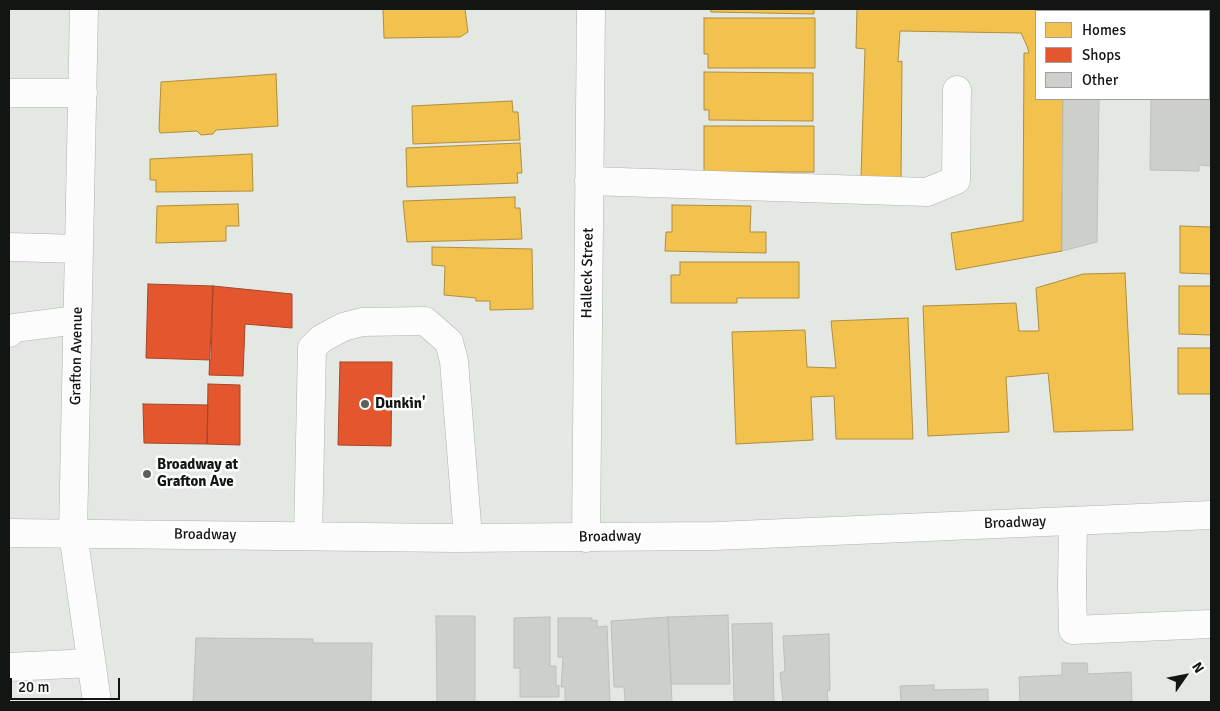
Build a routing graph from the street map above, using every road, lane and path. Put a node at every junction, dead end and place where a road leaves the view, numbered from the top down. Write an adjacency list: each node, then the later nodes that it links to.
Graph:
1 (84, 9): 5 (street, Grafton Avenue)
2 (591, 9): 6 (street, Halleck Street)
3 (957, 90): 6 (street)
4 (9, 93): 5 (street)
5 (82, 93): 8 (street, Grafton Avenue)
6 (589, 181): 17 (street, Halleck Street)
7 (9, 247): 8 (street)
8 (79, 249): 9 (street, Grafton Avenue)
9 (77, 320): 10 (street); 14 (street, Grafton Avenue)
10 (9, 333)
11 (1211, 514): 12 (street, Broadway)
12 (1073, 521): 17 (street, Broadway); 18 (street)
13 (9, 533): 14 (street, Broadway)
14 (73, 533): 15 (street, Broadway); 19 (street, Grafton Avenue)
15 (308, 536): 16 (street, Broadway); 16 (street)
16 (468, 538): 17 (street, Broadway)
17 (586, 538)
18 (1211, 624)
19 (92, 663): 20 (street); 21 (street, Grafton Avenue)
20 (9, 667)
21 (97, 702)

